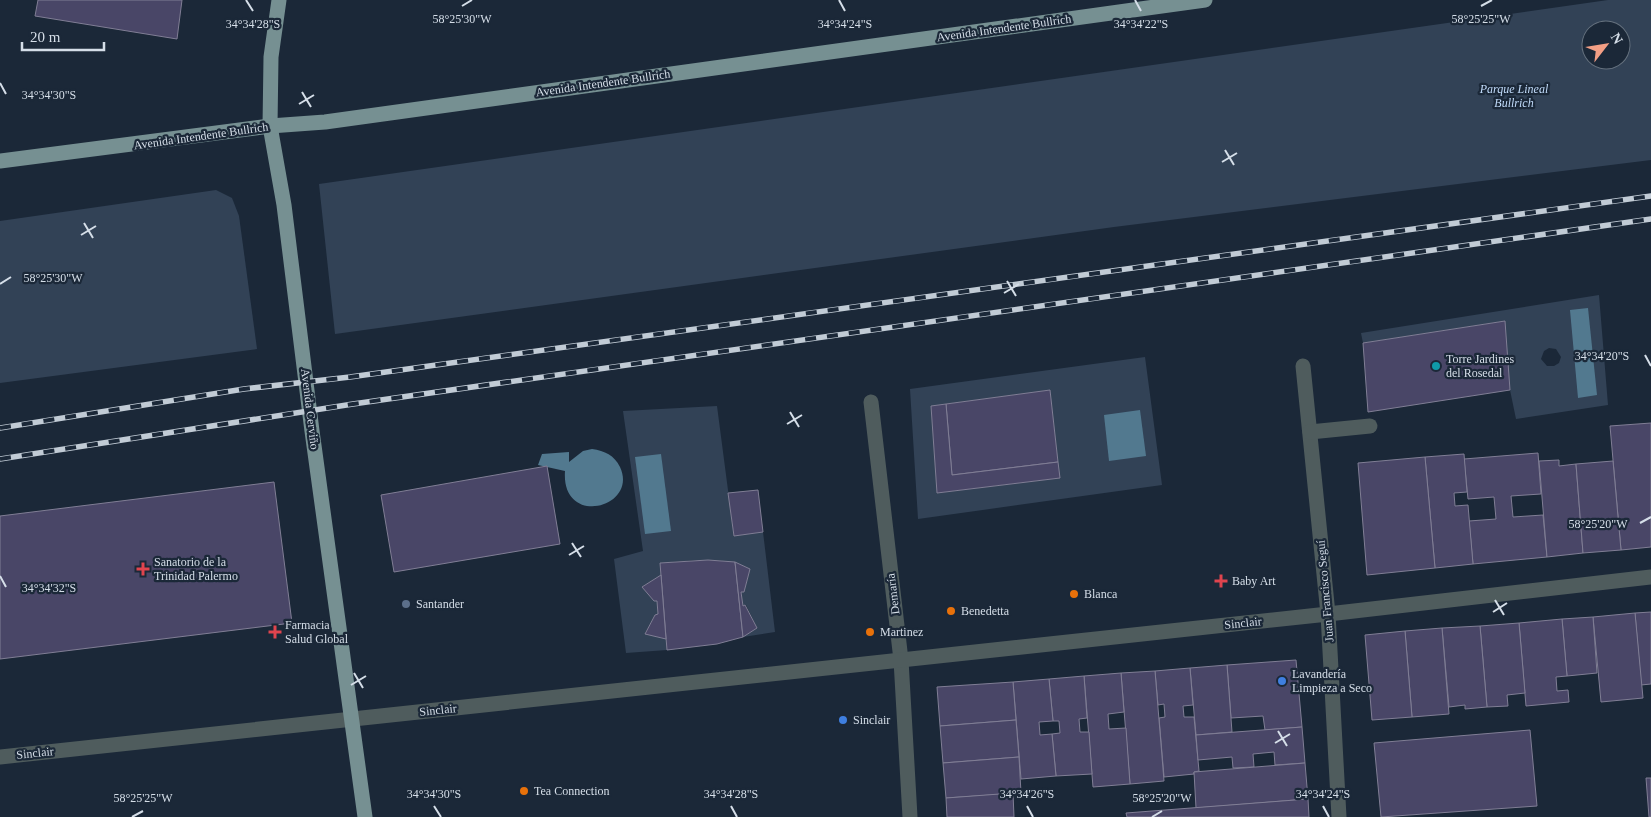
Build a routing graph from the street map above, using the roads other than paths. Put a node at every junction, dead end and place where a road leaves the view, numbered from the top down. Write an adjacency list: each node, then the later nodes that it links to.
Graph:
1 (279, 0): 3 (main road, Avenida Cerviño)
2 (1205, 0): 3 (main road, Avenida Intendente Bullrich)
3 (270, 126): 4 (main road, Avenida Intendente Bullrich); 12 (main road, Avenida Cerviño)
4 (0, 161)
5 (1304, 366): 8 (street, Juan Francisco Seguí)
6 (871, 402): 11 (street, Demaría)
7 (1370, 426): 8 (street)
8 (1310, 432): 10 (street, Juan Francisco Seguí)
9 (1651, 577): 10 (street, Sinclair)
10 (1328, 614): 11 (street, Sinclair); 16 (street, Juan Francisco Seguí)
11 (900, 660): 12 (street, Sinclair); 15 (street, Demaría)
12 (352, 720): 13 (street, Sinclair); 14 (main road, Avenida Cerviño)
13 (0, 757)
14 (365, 817)
15 (910, 817)
16 (1339, 817)

